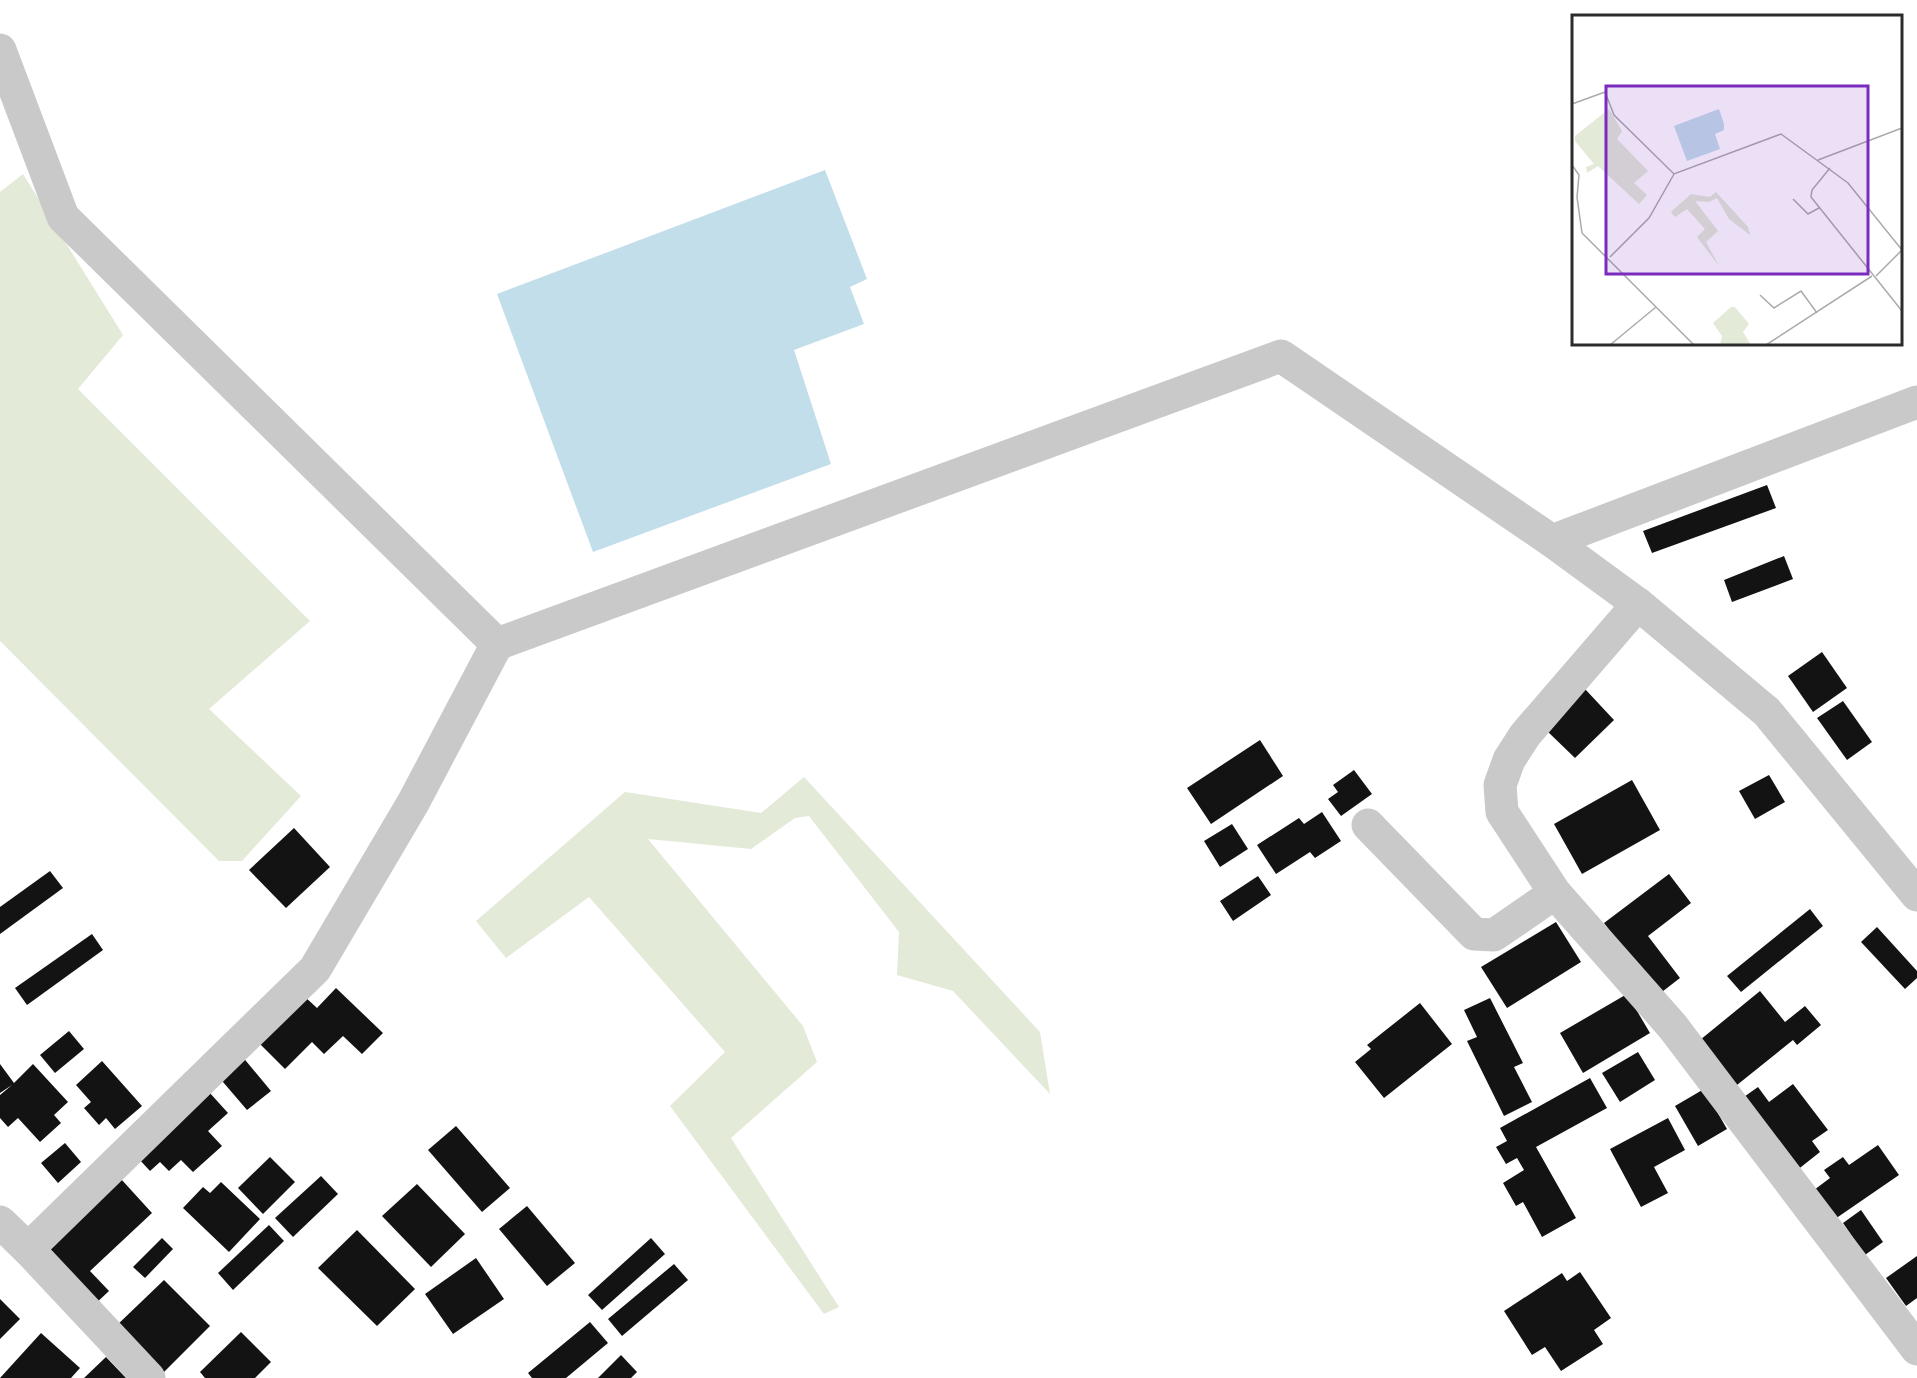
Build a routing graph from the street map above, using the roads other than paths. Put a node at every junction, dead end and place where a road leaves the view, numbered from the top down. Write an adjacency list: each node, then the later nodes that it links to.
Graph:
1 (0, 50): 5 (street)
2 (1917, 402): 3 (street)
3 (1552, 541): 4 (street); 5 (street)
4 (1638, 604): 7 (street); 8 (street)
5 (497, 644): 10 (street)
6 (1368, 825): 7 (street)
7 (1555, 893): 11 (street)
8 (1917, 895)
9 (0, 1222): 10 (street)
10 (28, 1249): 12 (street)
11 (1917, 1349)
12 (148, 1378)

